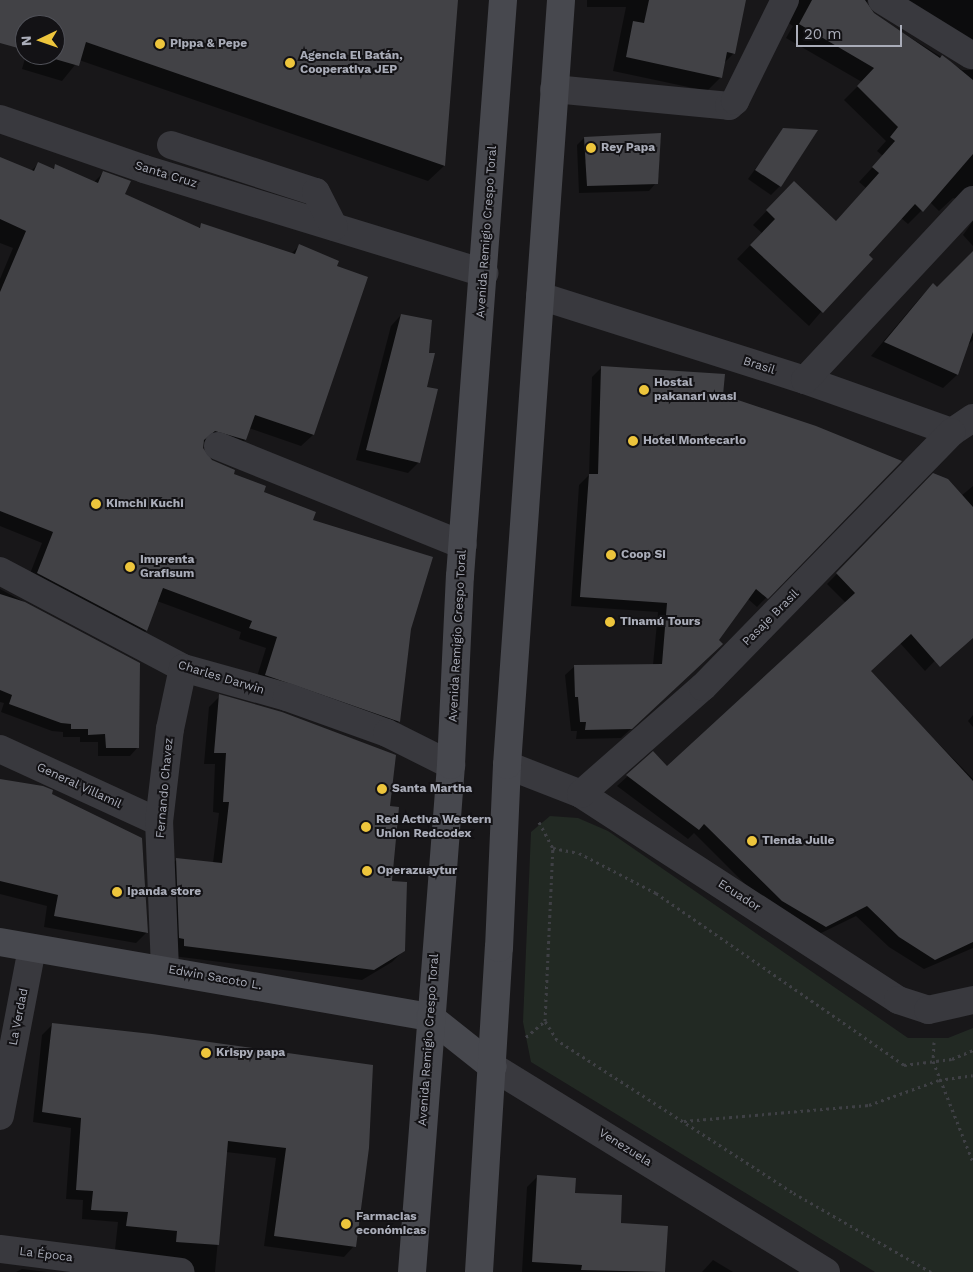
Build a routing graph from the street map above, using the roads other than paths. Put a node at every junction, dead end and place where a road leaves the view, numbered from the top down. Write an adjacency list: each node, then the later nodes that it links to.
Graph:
1 (502, 0): 11 (main road, Avenida Remigio Crespo Toral)
2 (561, 0): 6 (main road)
3 (785, 0): 6 (street)
4 (882, 0): 5 (street)
5 (971, 55)
6 (554, 90): 12 (main road)
7 (0, 119): 10 (street, Santa Cruz)
8 (171, 145): 10 (street)
9 (973, 200): 13 (street)
10 (334, 227): 11 (street, Santa Cruz)
11 (484, 272): 16 (main road, Avenida Remigio Crespo Toral)
12 (540, 296): 13 (street, Brasil); 21 (main road)
13 (805, 380): 14 (street, Brasil)
14 (963, 425): 22 (street, Pasaje Brasil)
15 (218, 446): 16 (street)
16 (463, 545): 20 (main road, Avenida Remigio Crespo Toral)
17 (0, 572): 18 (street, Charles Darwin)
18 (183, 668): 20 (street, Charles Darwin); 23 (street, Fernando Chavez)
19 (0, 749): 23 (street, General Villamil)
20 (451, 765): 28 (main road, Avenida Remigio Crespo Toral)
21 (507, 765): 22 (street, Ecuador); 29 (main road)
22 (581, 794): 27 (street, Ecuador)
23 (159, 822): 26 (street, Fernando Chavez)
24 (0, 942): 25 (main road, Edwin Sacoto L.)
25 (32, 948): 26 (main road, Edwin Sacoto L.); 30 (street, La Verdad)
26 (165, 969): 28 (main road, Edwin Sacoto L.)
27 (973, 1000)
28 (430, 1017): 29 (main road, Venezuela); 33 (main road, Avenida Remigio Crespo Toral)
29 (493, 1067): 34 (main road); 35 (street, Venezuela)
30 (0, 1116)
31 (0, 1249): 32 (street, La Época)
32 (181, 1272)
33 (412, 1272)
34 (478, 1272)
35 (826, 1272)

